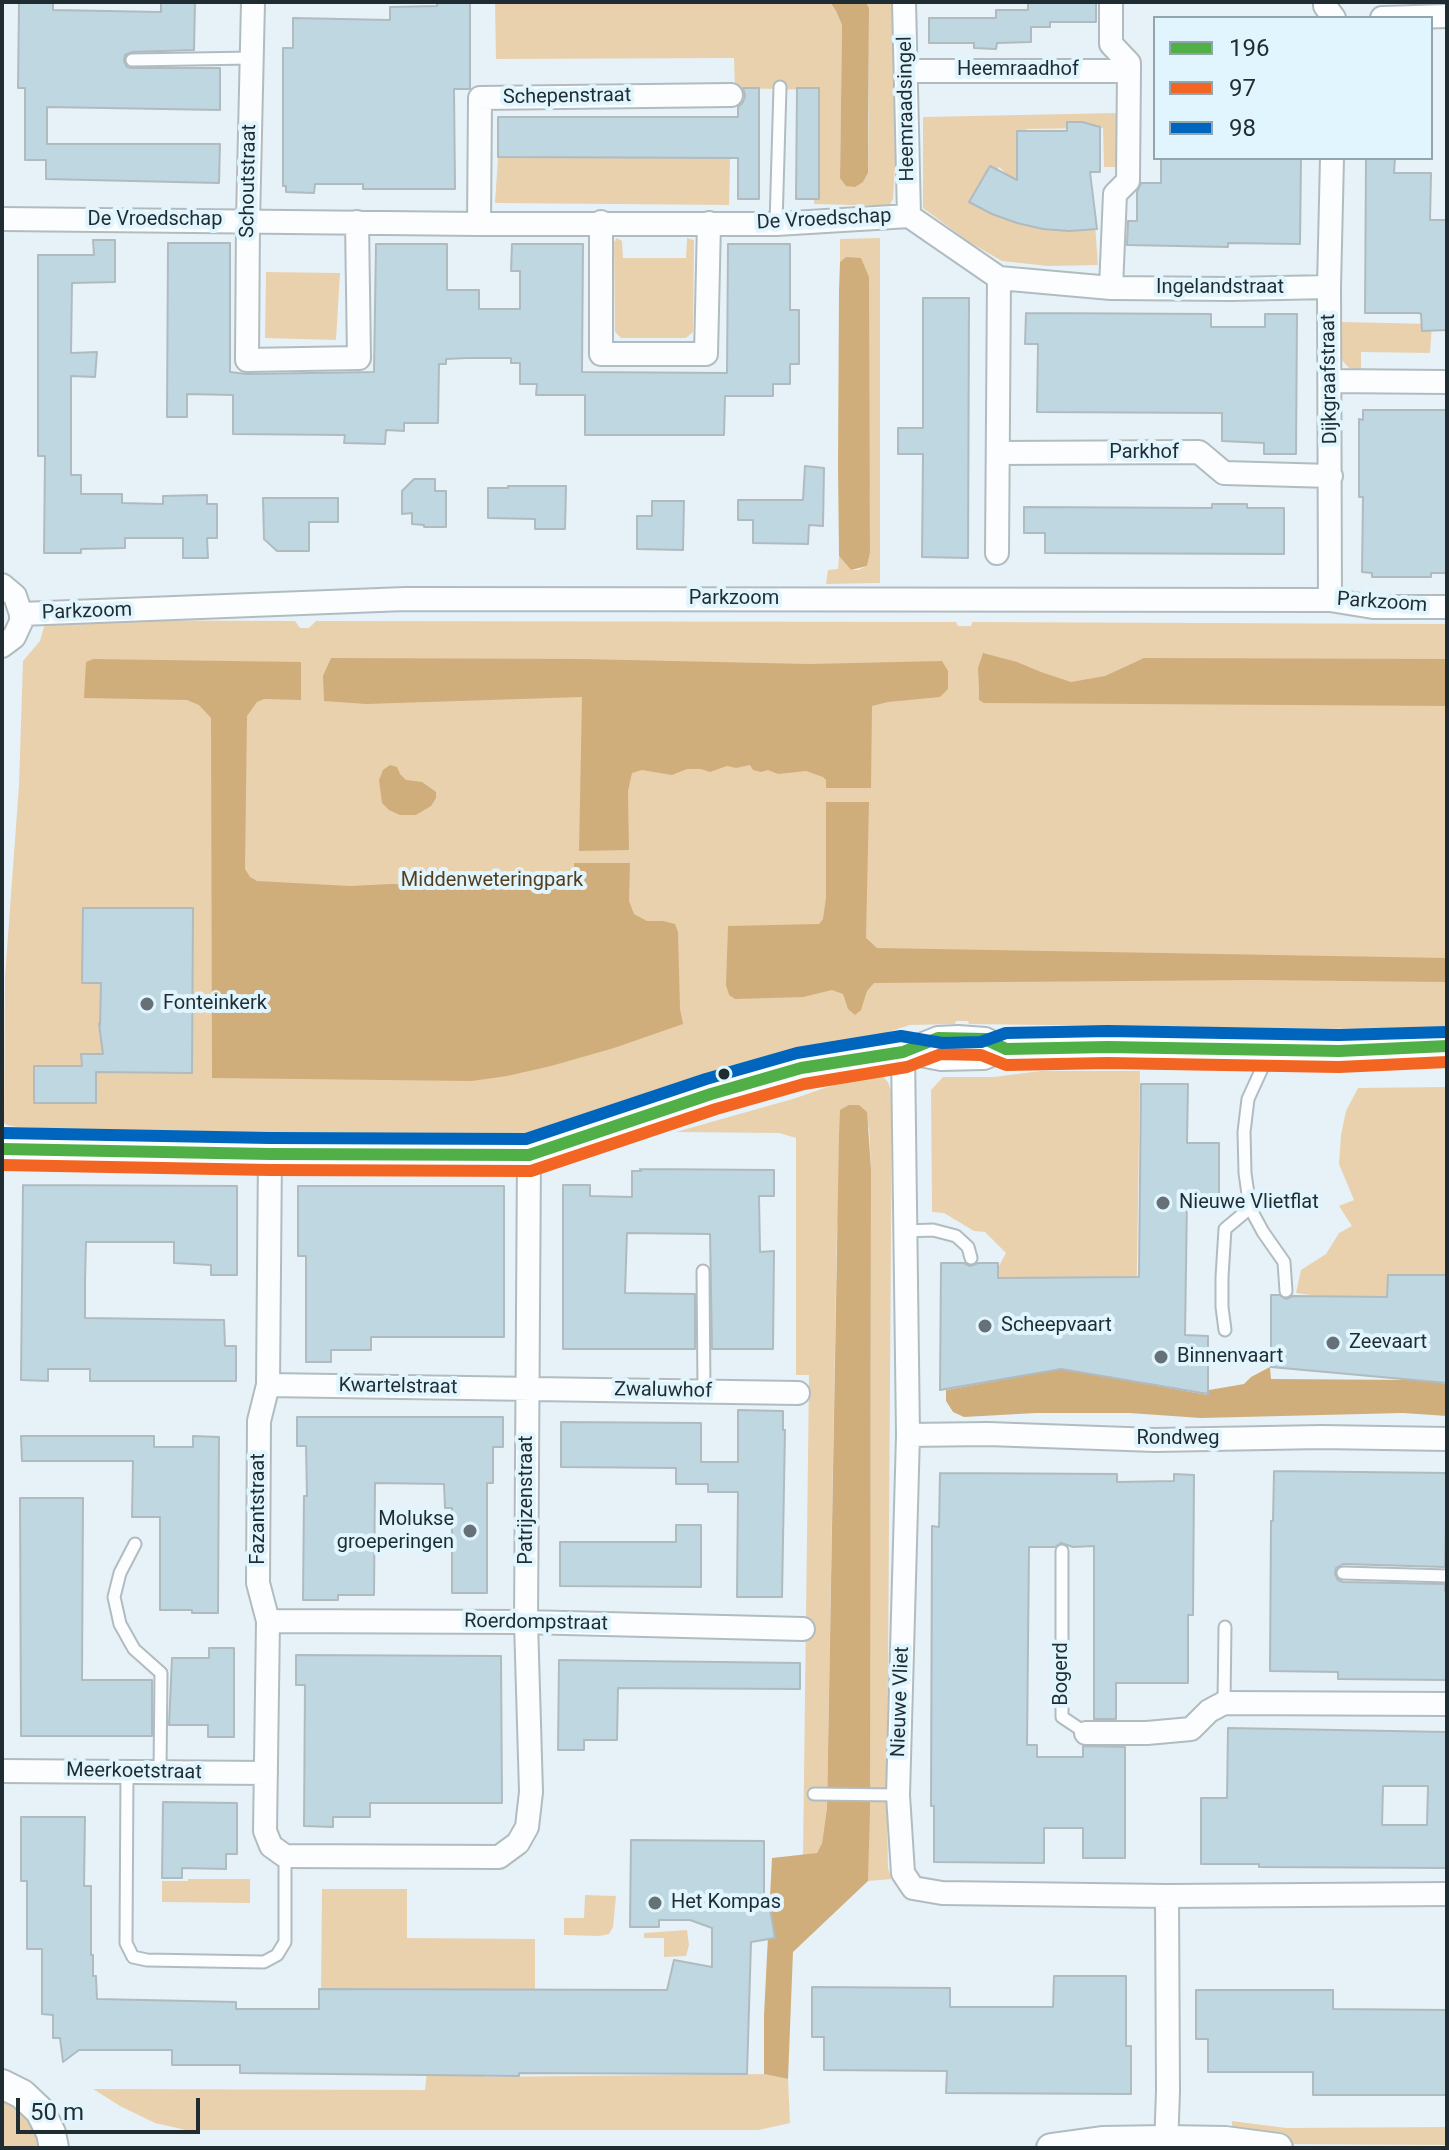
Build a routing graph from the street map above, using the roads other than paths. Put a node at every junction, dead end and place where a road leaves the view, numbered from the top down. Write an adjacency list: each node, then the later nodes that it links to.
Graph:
1 (253, 2): 4 (street, Schoutstraat)
2 (904, 2): 6 (street, Heemraadsingel)
3 (1111, 2): 7 (street)
4 (252, 58): 5 (lane); 13 (street, Schoutstraat)
5 (132, 60)
6 (907, 71): 7 (street, Heemraadhof); 11 (street, Heemraadsingel)
7 (1129, 71): 21 (street)
8 (780, 87): 18 (lane)
9 (731, 95): 17 (street, Schepenstraat)
10 (1332, 160): 20 (street, Dijkgraafstraat)
11 (909, 216): 18 (street, De Vroedschap); 19 (street, De Vroedschap)
12 (2, 219): 13 (street, De Vroedschap)
13 (248, 221): 14 (street, De Vroedschap); 14 (street, Schoutstraat)
14 (357, 222): 17 (street, De Vroedschap)
15 (601, 222): 16 (street, De Vroedschap); 16 (street); 17 (street, De Vroedschap)
16 (709, 223): 18 (street, De Vroedschap)
17 (479, 224)
18 (776, 224)
19 (999, 278): 21 (street, De Vroedschap); 24 (street)
20 (1329, 287): 21 (street, Ingelandstraat); 22 (street, Dijkgraafstraat)
21 (1111, 288)
22 (1330, 381): 23 (street); 25 (street, Dijkgraafstraat)
23 (1447, 382)
24 (998, 453): 25 (street, Parkhof); 26 (street)
25 (1331, 476): 28 (street, Dijkgraafstraat)
26 (997, 553)
27 (2, 585): 30 (street)
28 (1330, 600): 29 (street, Parkzoom); 30 (street, Parkzoom)
29 (1447, 607)
30 (21, 614): 31 (street)
31 (2, 646)
32 (1446, 1047): 33 (street)
33 (1270, 1051): 34 (street); 38 (lane)
34 (903, 1052): 37 (street); 39 (street, Nieuwe Vliet)
35 (2, 1149): 36 (street)
36 (270, 1154): 37 (street); 44 (street, Fazantstraat)
37 (529, 1155): 45 (street, Patrijzenstraat)
38 (1250, 1208): 42 (lane); 43 (lane)
39 (906, 1231): 40 (lane); 48 (street, Nieuwe Vliet)
40 (971, 1258)
41 (703, 1271): 46 (lane)
42 (1286, 1291)
43 (1225, 1330)
44 (268, 1385): 45 (street, Kwartelstraat); 54 (street, Fazantstraat)
45 (527, 1389): 46 (street, Zwaluwhof); 55 (street, Patrijzenstraat)
46 (704, 1392): 47 (street, Zwaluwhof)
47 (798, 1393)
48 (908, 1435): 49 (street, Rondweg); 66 (street, Nieuwe Vliet)
49 (1447, 1439)
50 (135, 1544): 63 (lane)
51 (1062, 1551): 60 (lane, Bogerd)
52 (1343, 1573): 53 (lane)
53 (1447, 1576)
54 (268, 1621): 55 (street, Roerdompstraat); 64 (street, Fazantstraat)
55 (526, 1622): 57 (street, Roerdompstraat); 67 (street, Patrijzenstraat)
56 (1225, 1627): 58 (lane)
57 (803, 1629)
58 (1224, 1703): 59 (street); 60 (street, Bogerd)
59 (1447, 1704)
60 (1086, 1733)
61 (2, 1771): 62 (street, Meerkoetstraat)
62 (127, 1772): 63 (street, Meerkoetstraat); 67 (lane)
63 (160, 1772): 64 (street, Meerkoetstraat)
64 (266, 1773): 67 (street, Fazantstraat)
65 (814, 1794): 66 (lane)
66 (889, 1795): 69 (street, Nieuwe Vliet)
67 (285, 1856)
68 (1447, 1894): 69 (street)
69 (1167, 1896): 71 (street)
70 (2, 2084): 72 (street)
71 (1166, 2144): 73 (street); 74 (street)
72 (54, 2148)
73 (1051, 2148)
74 (1278, 2148)

